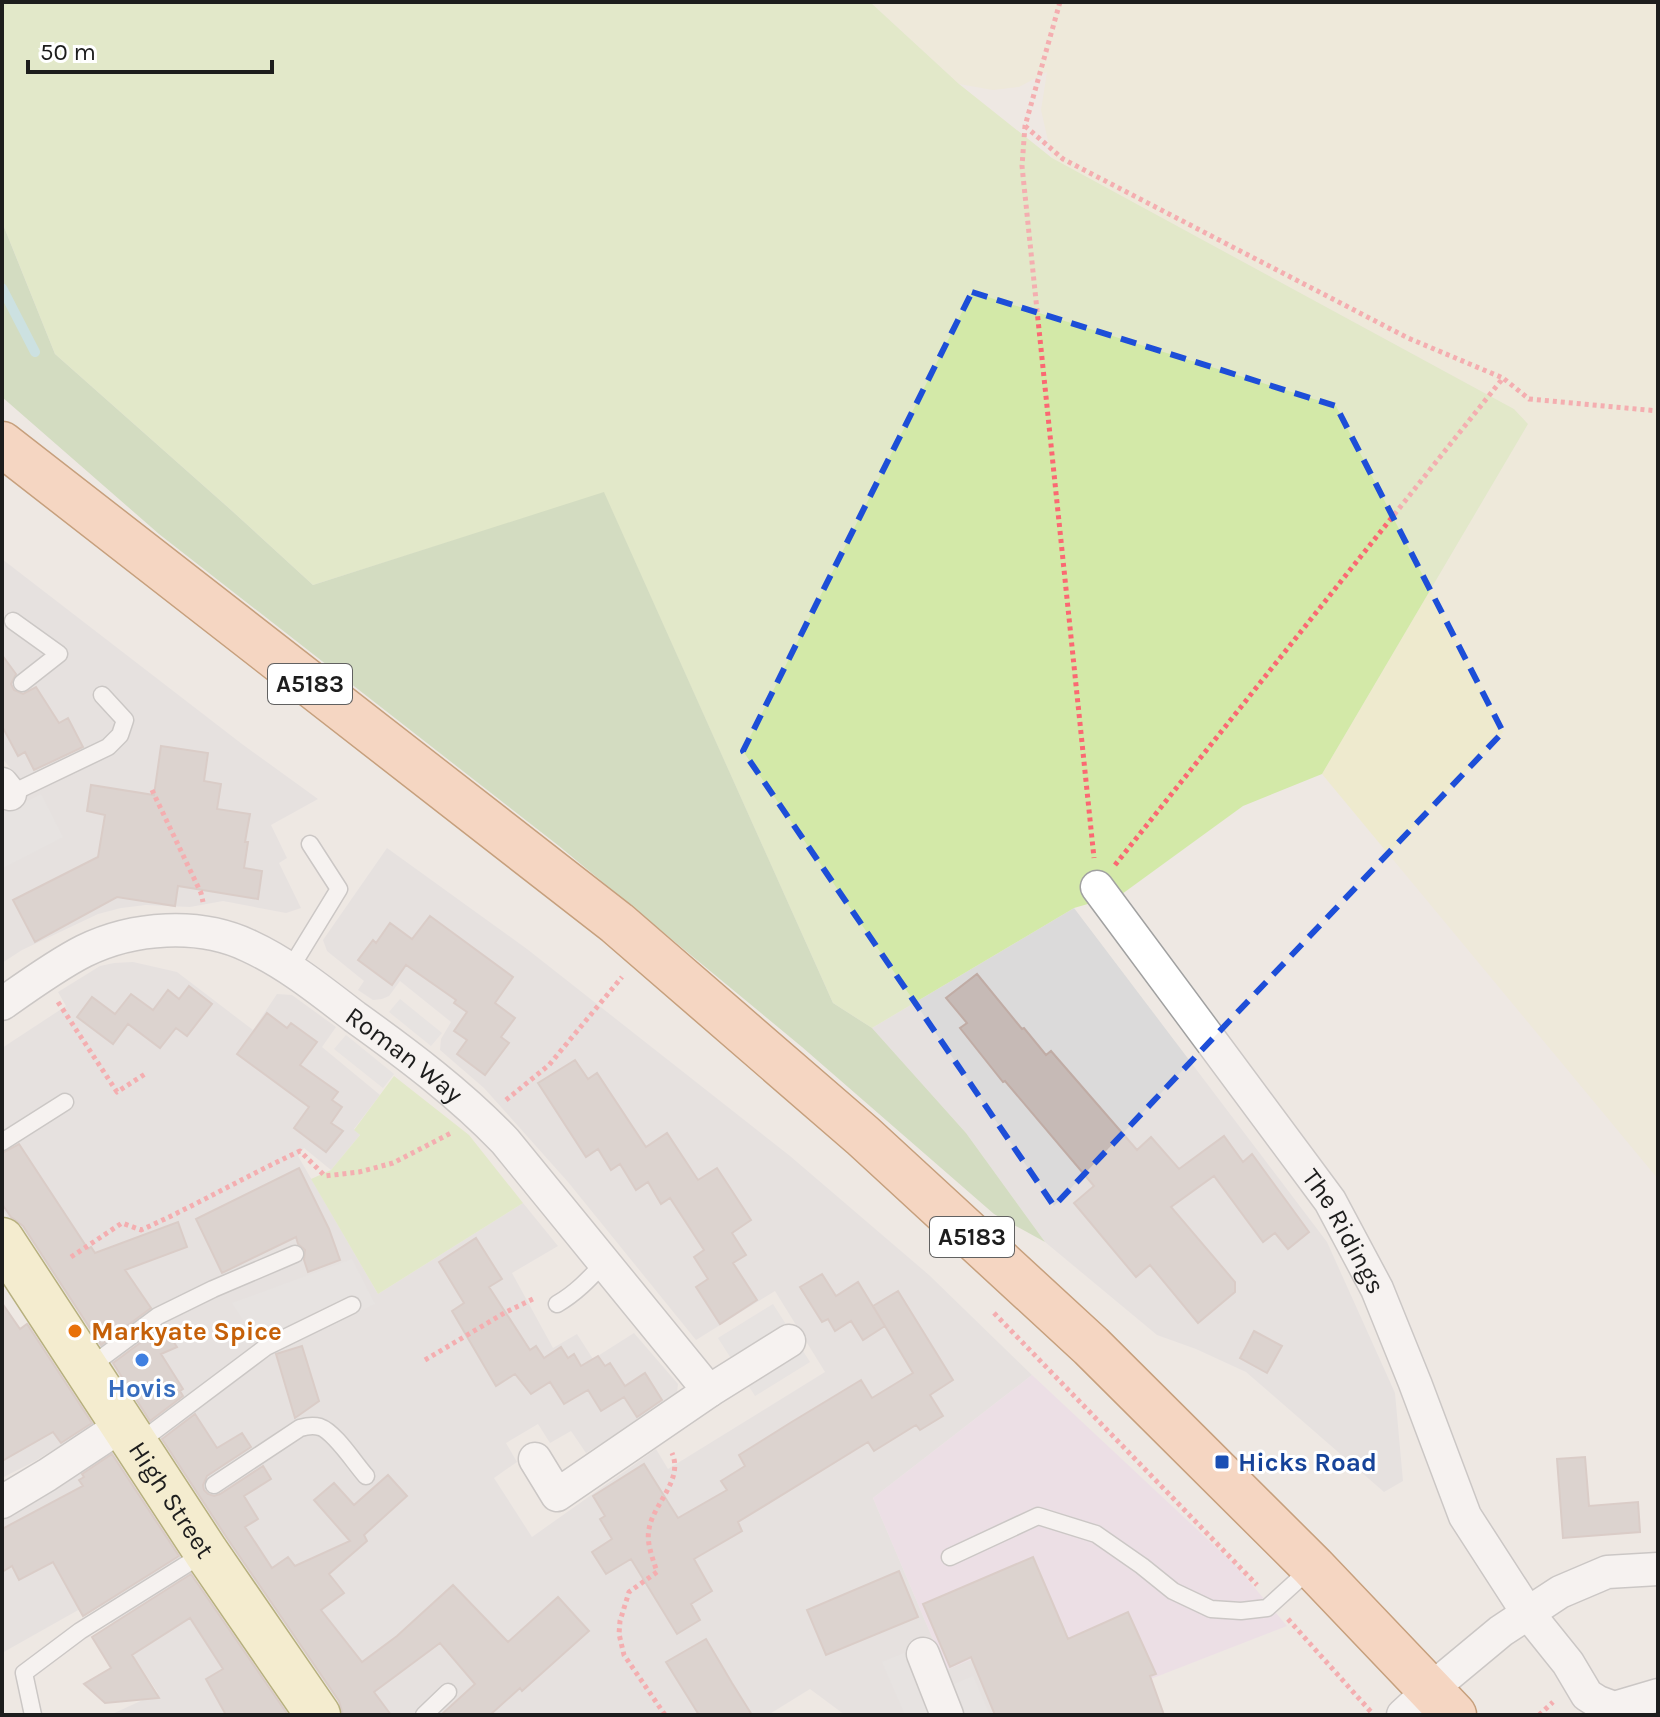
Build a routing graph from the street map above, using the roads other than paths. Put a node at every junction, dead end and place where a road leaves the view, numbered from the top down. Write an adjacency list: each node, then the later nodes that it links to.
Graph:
1 (2, 444): 27 (main road, A5183)
2 (13, 621): 3 (lane)
3 (22, 683)
4 (102, 695): 5 (lane)
5 (6, 789)
6 (310, 844): 8 (lane)
7 (1097, 887): 29 (street, The Ridings)
8 (290, 969): 9 (street, Roman Way); 14 (street, Roman Way)
9 (2, 1004)
10 (65, 1102): 11 (lane)
11 (2, 1142)
12 (295, 1254): 18 (lane)
13 (7, 1260): 18 (street, High Street)
14 (604, 1263): 15 (lane); 19 (street, Roman Way)
15 (557, 1304)
16 (352, 1305): 20 (lane)
17 (789, 1341): 19 (street)
18 (87, 1369): 20 (street, High Street)
19 (709, 1391): 21 (street)
20 (131, 1434): 23 (street, High Street); 24 (street)
21 (535, 1459)
22 (366, 1476): 23 (lane)
23 (194, 1497): 25 (street, High Street)
24 (2, 1502)
25 (206, 1552): 34 (street, High Street); 35 (lane)
26 (950, 1557): 27 (lane)
27 (1313, 1567): 33 (main road, A5183)
28 (1658, 1569): 29 (street)
29 (1527, 1612): 32 (street, The Ridings); 33 (street)
30 (923, 1654): 37 (street)
31 (448, 1692): 36 (lane)
32 (1658, 1695)
33 (1429, 1707)
34 (307, 1711)
35 (33, 1715)
36 (424, 1715)
37 (947, 1715)

